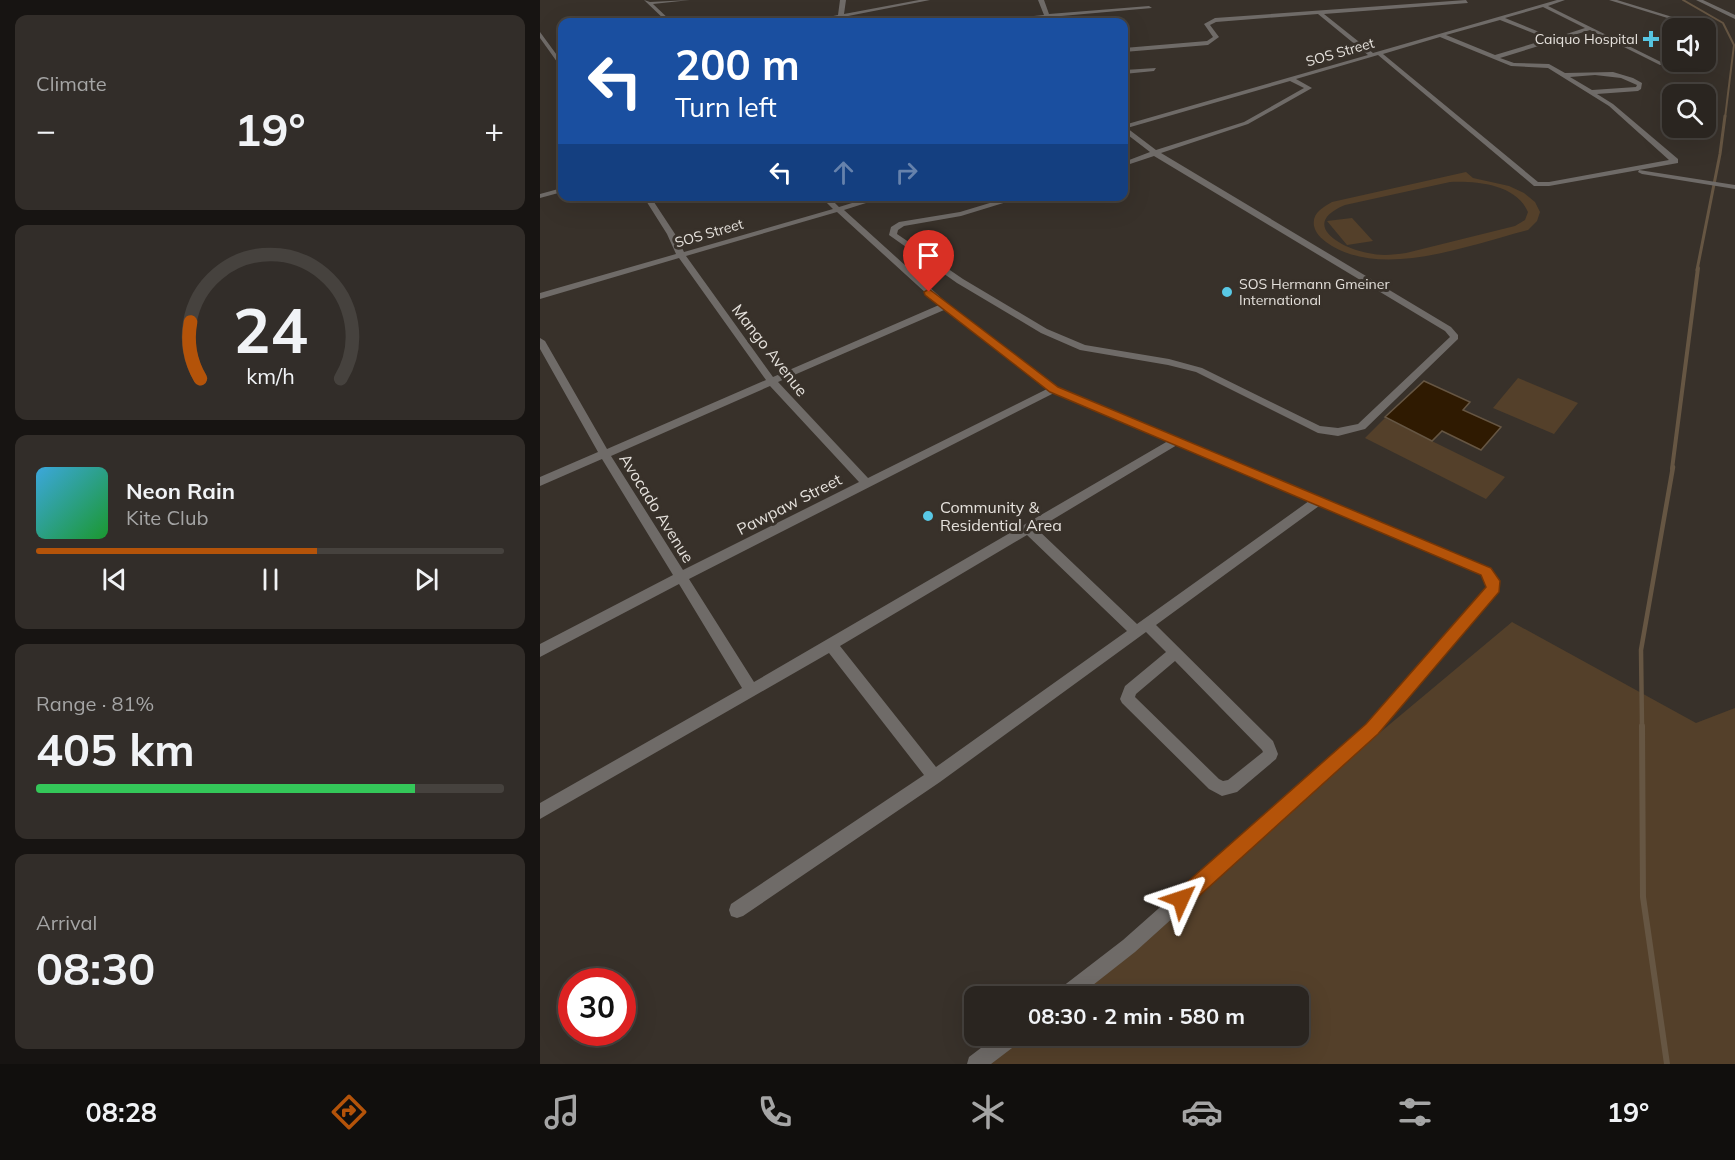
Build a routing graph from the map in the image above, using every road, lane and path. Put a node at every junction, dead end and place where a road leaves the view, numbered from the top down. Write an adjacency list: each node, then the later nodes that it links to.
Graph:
1 (687, 0): 8 (street)
2 (843, 0): 18 (street)
3 (927, 0): 12 (street)
4 (1041, 0): 20 (street)
5 (1562, 0): 11 (street, SOS Street)
6 (1612, 0): 22 (street)
7 (1699, 0): 16 (street)
8 (648, 2): 17 (street)
9 (876, 2): 12 (street)
10 (1466, 2): 14 (street)
11 (1543, 5): 15 (street, SOS Street); 23 (street)
12 (884, 8): 19 (street)
13 (1149, 8): 21 (street)
14 (1319, 12): 27 (street); 28 (street)
15 (1498, 17): 25 (street, SOS Street); 26 (street)
16 (1735, 17)
17 (666, 18)
18 (840, 18)
19 (844, 18)
20 (1047, 18)
21 (1065, 18)
22 (1672, 18)
23 (1591, 28): 26 (street); 31 (street)
24 (540, 34): 30 (street)
25 (1440, 35): 28 (street, SOS Street); 29 (street)
26 (1552, 39): 29 (street)
27 (1128, 50)
28 (1377, 55): 35 (street, SOS Street); 41 (street)
29 (1496, 57): 34 (street)
30 (558, 59)
31 (1662, 64)
32 (1154, 69): 33 (street)
33 (1128, 72)
34 (1564, 75): 36 (street); 36 (street)
35 (1291, 79): 37 (street, SOS Street); 39 (street)
36 (1593, 92): 41 (street)
37 (1128, 127)
38 (1128, 131): 39 (street)
39 (1155, 153): 40 (street); 48 (street)
40 (1128, 163)
41 (1632, 170): 42 (street)
42 (1735, 187)
43 (558, 191): 44 (street)
44 (540, 196)
45 (649, 201): 50 (street, Mango Avenue)
46 (827, 201): 49 (street)
47 (867, 201): 49 (street, SOS Street)
48 (1006, 201)
49 (835, 210): 50 (street, SOS Street); 52 (street)
50 (681, 255): 51 (street, SOS Street); 54 (street, Mango Avenue)
51 (540, 296)
52 (945, 306): 54 (street); 55 (street)
53 (540, 341): 57 (street, Avocado Avenue)
54 (772, 382): 57 (street); 59 (street, Mango Avenue)
55 (1054, 389): 56 (street); 59 (street, Pawpaw Street)
56 (1176, 441): 60 (street); 61 (street)
57 (604, 455): 58 (street); 62 (street, Avocado Avenue)
58 (540, 482)
59 (867, 484): 62 (street, Pawpaw Street)
60 (1319, 500): 63 (street); 71 (street)
61 (1029, 529): 63 (street); 64 (street)
62 (681, 577): 65 (street, Pawpaw Street); 67 (street, Avocado Avenue)
63 (1143, 629): 66 (street); 68 (street)
64 (831, 645): 67 (street); 68 (street)
65 (540, 651)
66 (1175, 653): 66 (street)
67 (752, 690): 69 (street)
68 (935, 777): 70 (street)
69 (540, 811)
70 (737, 910)
71 (1077, 986)
72 (999, 1046): 73 (street)
73 (976, 1064)

